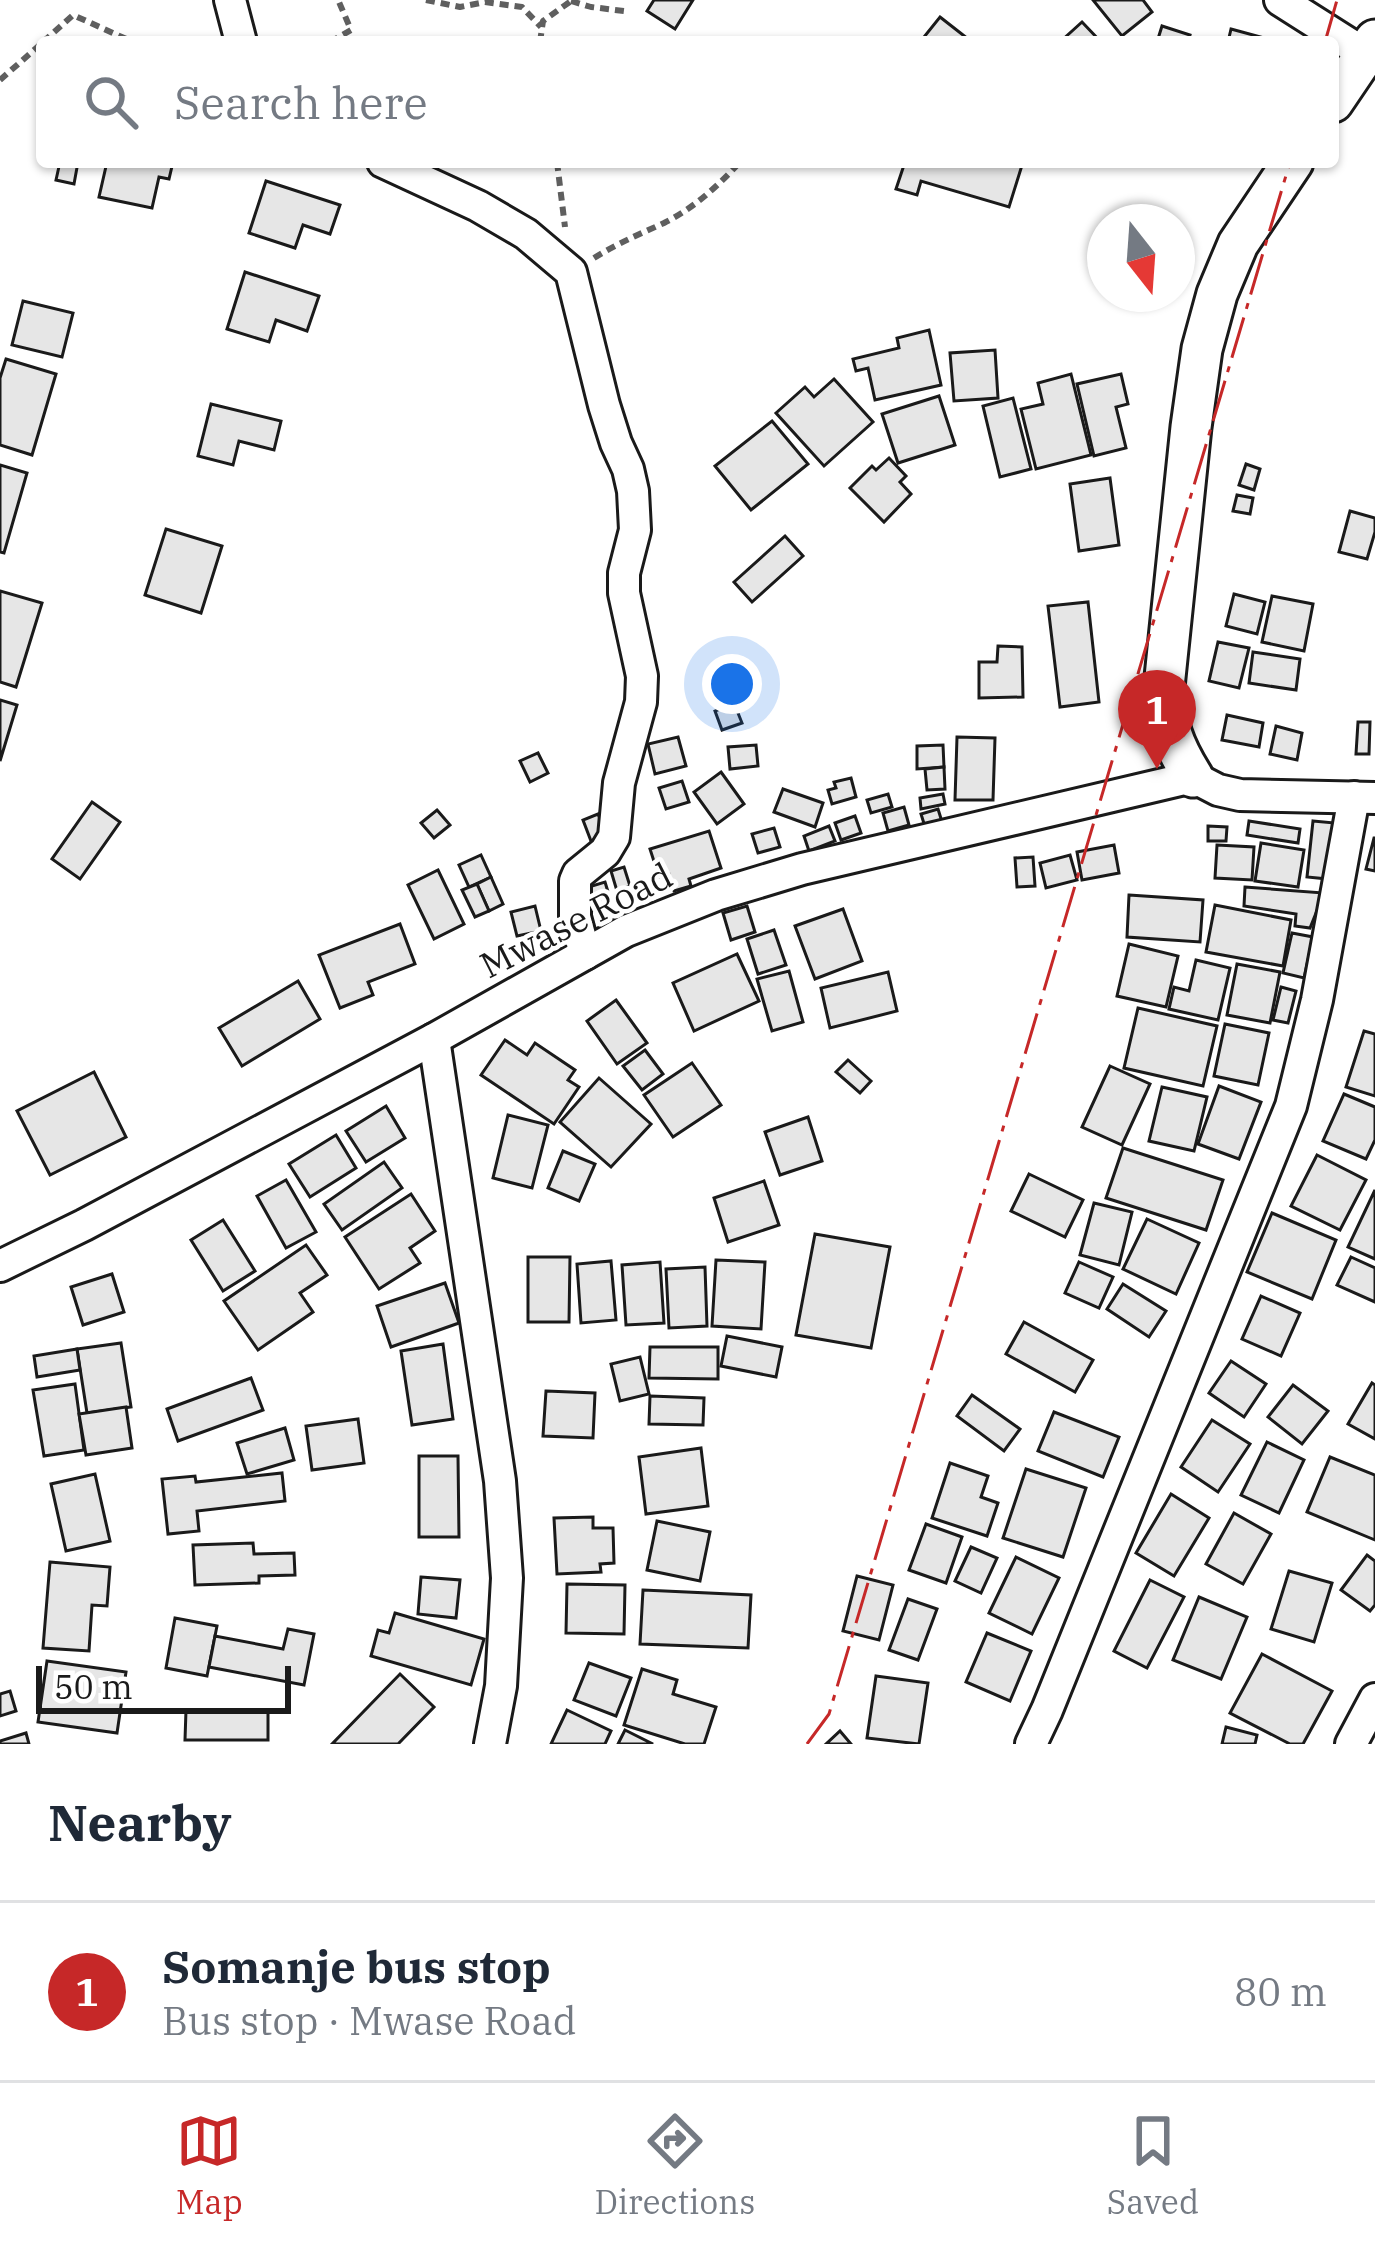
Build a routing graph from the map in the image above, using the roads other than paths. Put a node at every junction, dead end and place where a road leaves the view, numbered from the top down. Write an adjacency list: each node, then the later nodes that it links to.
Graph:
1 (230, 0): 3 (street)
2 (1280, 0): 4 (street)
3 (240, 36)
4 (1370, 47): 5 (street)
5 (1339, 93)
6 (396, 168): 10 (street)
7 (1289, 168): 8 (street)
8 (1193, 776): 9 (street); 10 (street, Mwase Road)
9 (1364, 798): 15 (street)
10 (585, 954): 11 (street, Mwase Road)
11 (434, 1039): 12 (street, Mwase Road); 14 (street)
12 (0, 1266)
13 (1375, 1700): 16 (street)
14 (490, 1744)
15 (1031, 1744)
16 (1351, 1744)

